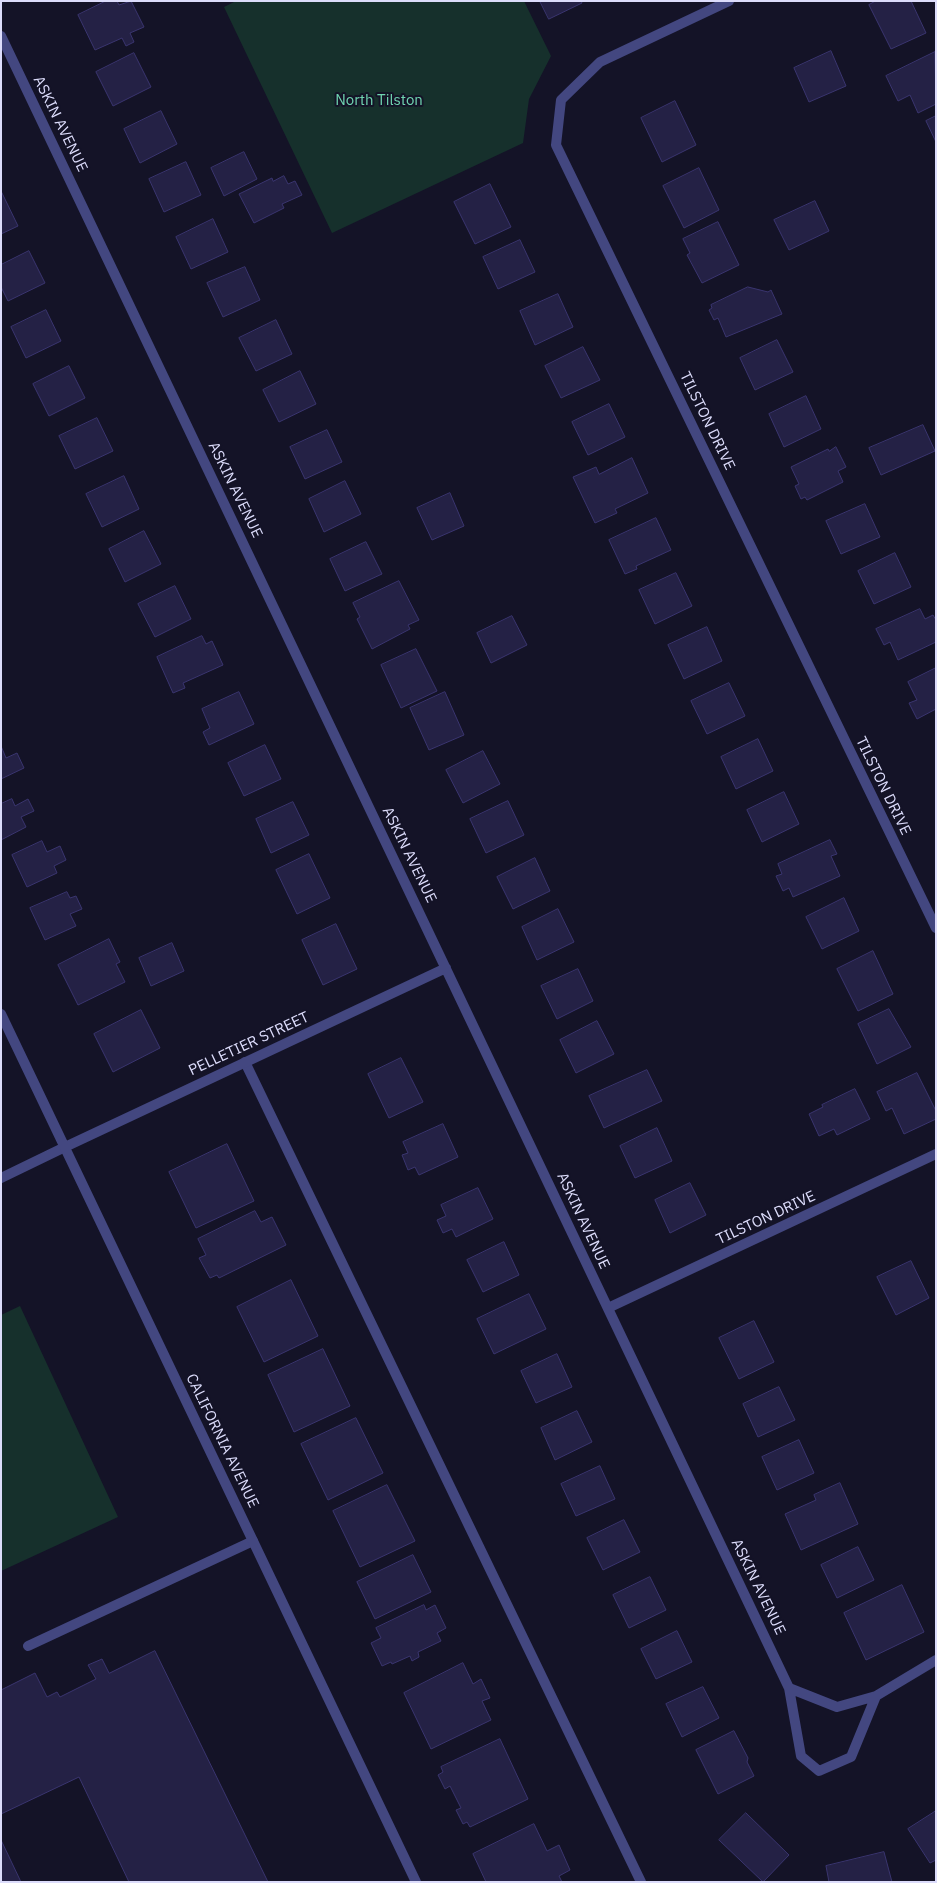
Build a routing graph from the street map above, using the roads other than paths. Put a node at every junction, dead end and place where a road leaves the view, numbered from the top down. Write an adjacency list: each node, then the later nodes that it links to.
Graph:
1 (729, 1): 3 (street, TILSTON DRIVE)
2 (1, 36): 4 (street, ASKIN AVENUE)
3 (936, 928)
4 (446, 968): 6 (street, PELLETIER STREET); 10 (street, ASKIN AVENUE)
5 (1, 1014): 7 (street, CALIFORNIA AVENUE)
6 (245, 1062): 7 (street, PELLETIER STREET); 17 (street)
7 (65, 1147): 9 (street, PELLETIER STREET); 11 (street, CALIFORNIA AVENUE)
8 (936, 1154): 10 (street, TILSTON DRIVE)
9 (1, 1178)
10 (608, 1308): 14 (street, ASKIN AVENUE)
11 (253, 1541): 12 (street); 16 (street, CALIFORNIA AVENUE)
12 (28, 1646)
13 (936, 1660): 15 (street)
14 (789, 1688): 15 (street); 15 (street, ASKIN AVENUE)
15 (876, 1696)
16 (416, 1882)
17 (641, 1882)

